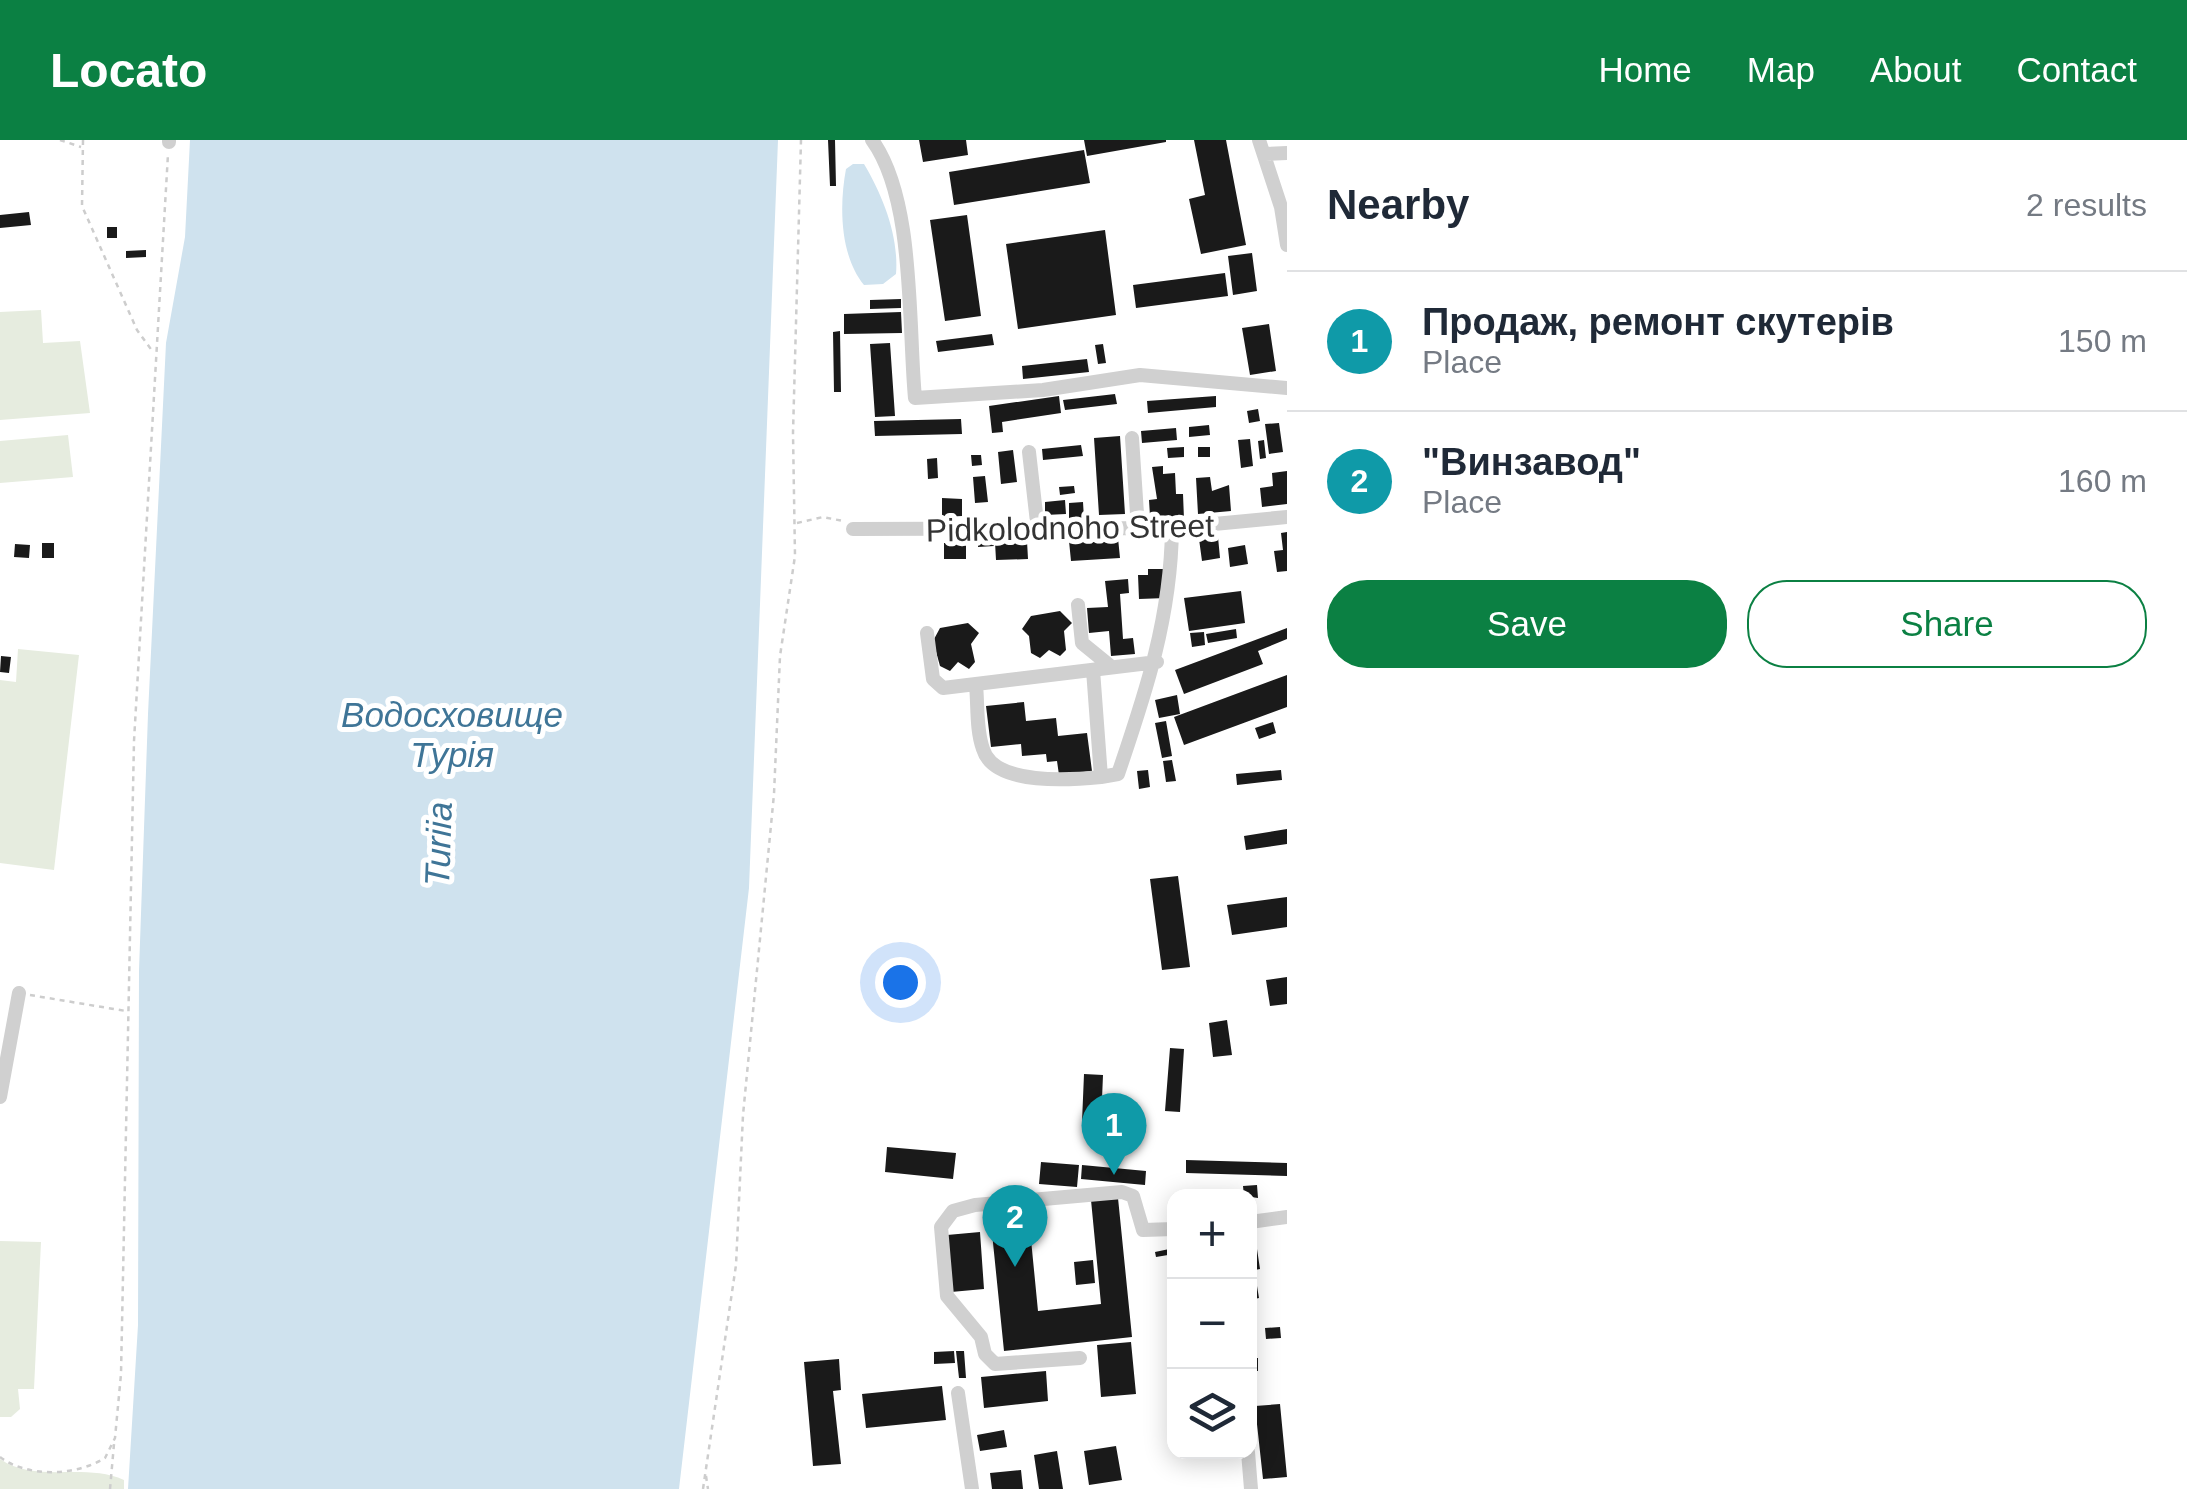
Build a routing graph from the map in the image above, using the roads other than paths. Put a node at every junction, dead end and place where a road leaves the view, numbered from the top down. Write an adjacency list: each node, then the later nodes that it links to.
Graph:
1 (872, 140): 5 (street)
2 (1262, 147): 3 (street); 4 (street)
3 (1287, 153)
4 (1287, 244)
5 (1287, 388)
6 (1132, 438): 11 (street)
7 (1029, 452): 12 (street)
8 (1287, 517): 9 (street, Pidkolodnoho Street)
9 (1172, 528): 11 (street, Pidkolodnoho Street); 15 (street)
10 (854, 529): 12 (street, Pidkolodnoho Street)
11 (1138, 529): 12 (street, Pidkolodnoho Street)
12 (1038, 530)
13 (1078, 605): 16 (street)
14 (927, 632): 18 (street)
15 (1156, 662): 16 (street); 19 (street)
16 (1109, 666): 17 (street)
17 (1094, 670): 18 (street); 19 (street)
18 (976, 685): 19 (street)
19 (1102, 777)
20 (19, 992): 21 (street)
21 (0, 1097)
22 (1287, 1217): 23 (street)
23 (1257, 1221)
24 (1167, 1228): 25 (street)
25 (1080, 1358)
26 (958, 1393): 28 (street)
27 (1249, 1459): 29 (street)
28 (972, 1489)
29 (1251, 1489)

